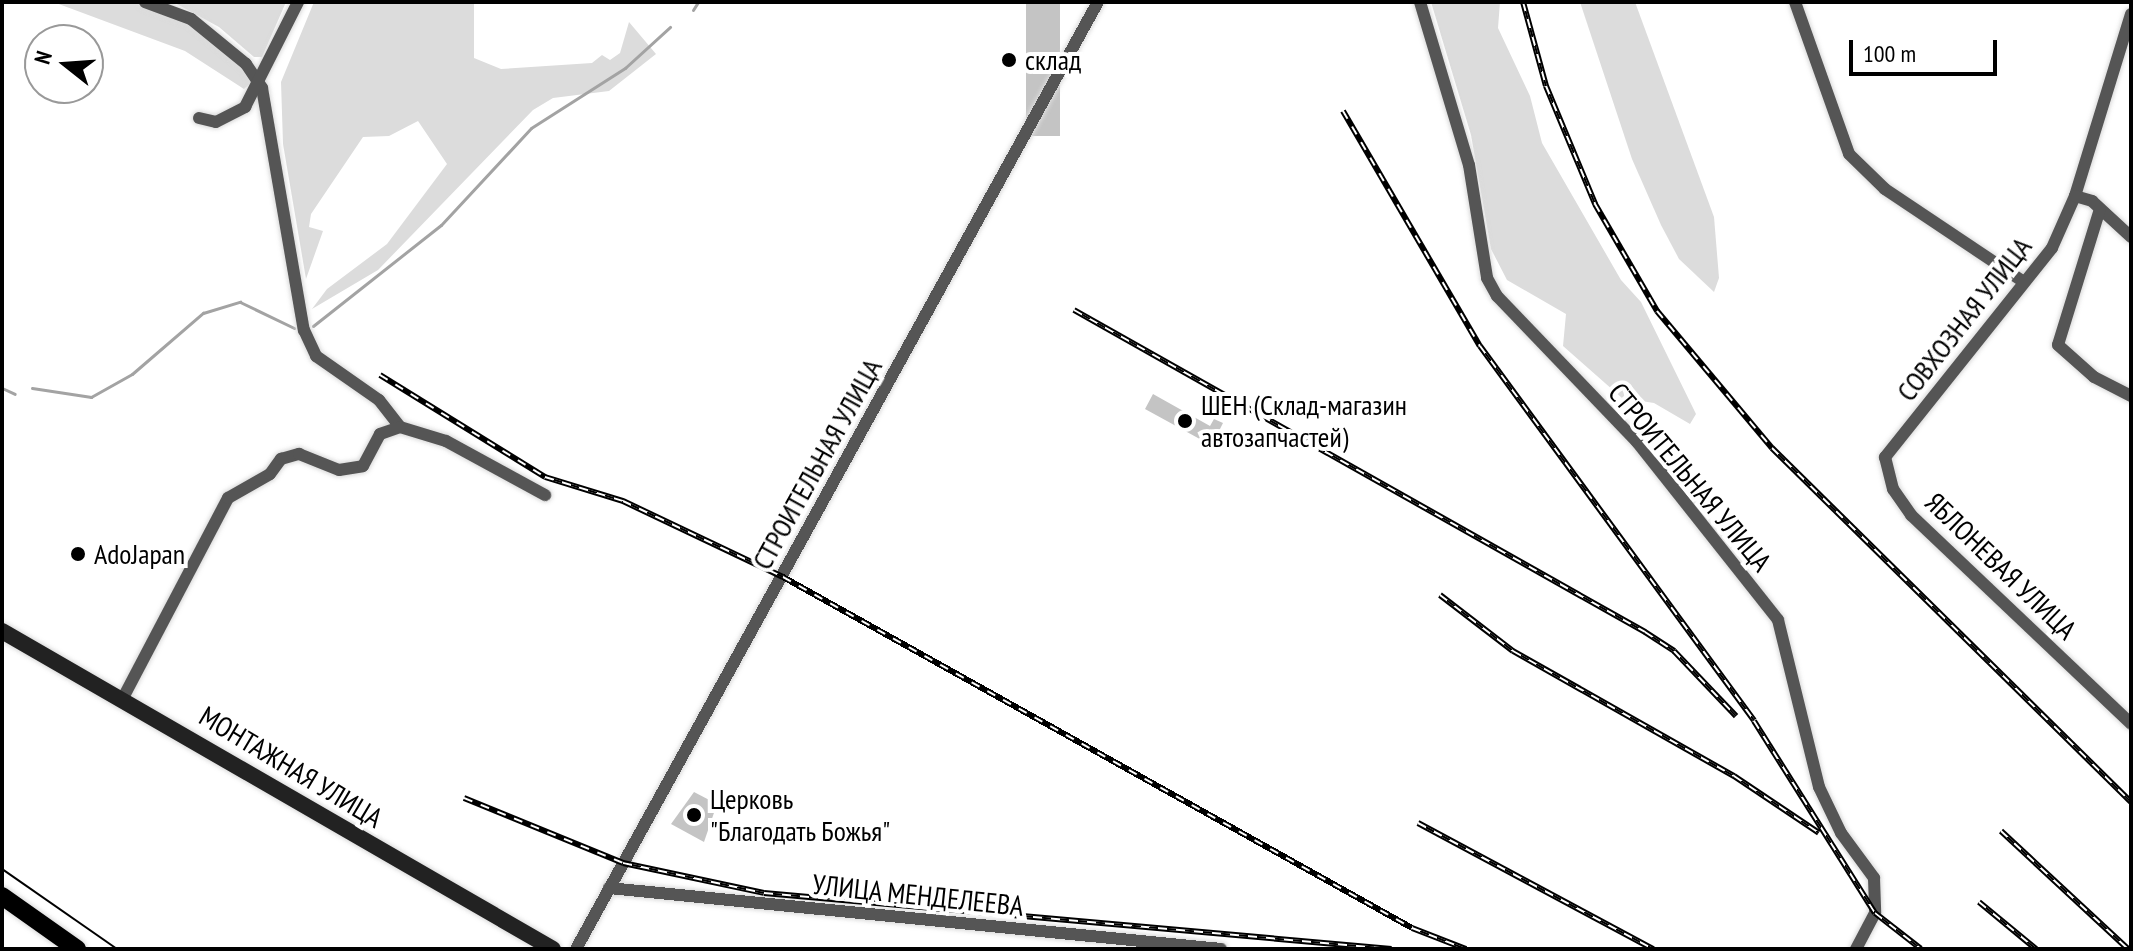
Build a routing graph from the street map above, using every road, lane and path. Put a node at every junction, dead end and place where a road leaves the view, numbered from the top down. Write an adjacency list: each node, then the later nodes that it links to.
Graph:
1 (145, 2): 7 (street)
2 (298, 2): 7 (street)
3 (1098, 2): 20 (street, СТРОИТЕЛЬНАЯ УЛИЦА)
4 (1420, 2): 26 (street, СТРОИТЕЛЬНАЯ УЛИЦА)
5 (1795, 2): 12 (street)
6 (2131, 14): 9 (street, СОВХОЗНАЯ УЛИЦА)
7 (260, 84): 8 (street); 15 (street)
8 (199, 118)
9 (2075, 196): 10 (street); 12 (street, СОВХОЗНАЯ УЛИЦА)
10 (2100, 209): 11 (street); 13 (street)
11 (2131, 237)
12 (2024, 282): 14 (street, СОВХОЗНАЯ УЛИЦА)
13 (2131, 396)
14 (1910, 426): 19 (street, ЯБЛОНЕВАЯ УЛИЦА)
15 (400, 427): 16 (street); 18 (street)
16 (545, 495)
17 (2, 631): 18 (street, МОНТАЖНАЯ УЛИЦА)
18 (123, 698): 23 (street, МОНТАЖНАЯ УЛИЦА)
19 (2131, 724)
20 (609, 888): 24 (street, СТРОИТЕЛЬНАЯ УЛИЦА); 25 (street, УЛИЦА МЕНДЕЛЕЕВА)
21 (2, 896): 22 (main road)
22 (77, 949)
23 (553, 949)
24 (576, 949)
25 (1221, 949)
26 (1856, 949)

